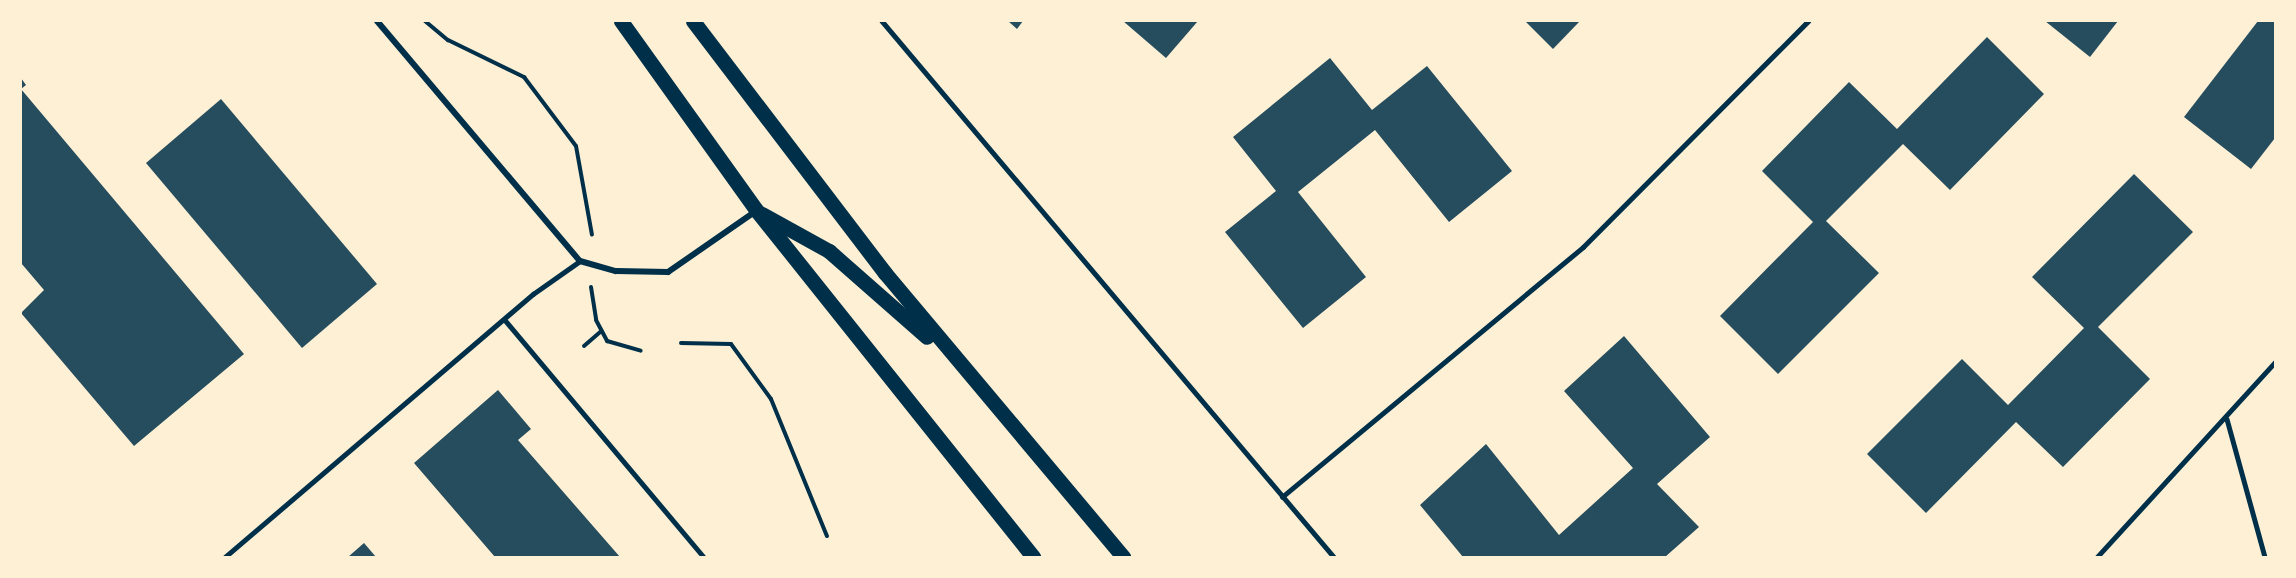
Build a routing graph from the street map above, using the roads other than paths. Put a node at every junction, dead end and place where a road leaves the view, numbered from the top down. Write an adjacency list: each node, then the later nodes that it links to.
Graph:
1 (377, 21): 7 (street)
2 (621, 21): 6 (main road)
3 (693, 21): 10 (main road)
4 (882, 21): 12 (lane)
5 (1808, 21): 12 (lane)
6 (757, 211): 7 (street); 10 (main road); 15 (main road)
7 (580, 261): 8 (lane)
8 (505, 320): 13 (lane); 14 (lane)
9 (2275, 362): 11 (lane)
10 (961, 367): 16 (main road)
11 (2227, 418): 18 (lane); 19 (lane)
12 (1282, 497): 17 (lane)
13 (225, 557)
14 (704, 557)
15 (1033, 557)
16 (1123, 557)
17 (1334, 557)
18 (2097, 557)
19 (2265, 557)

